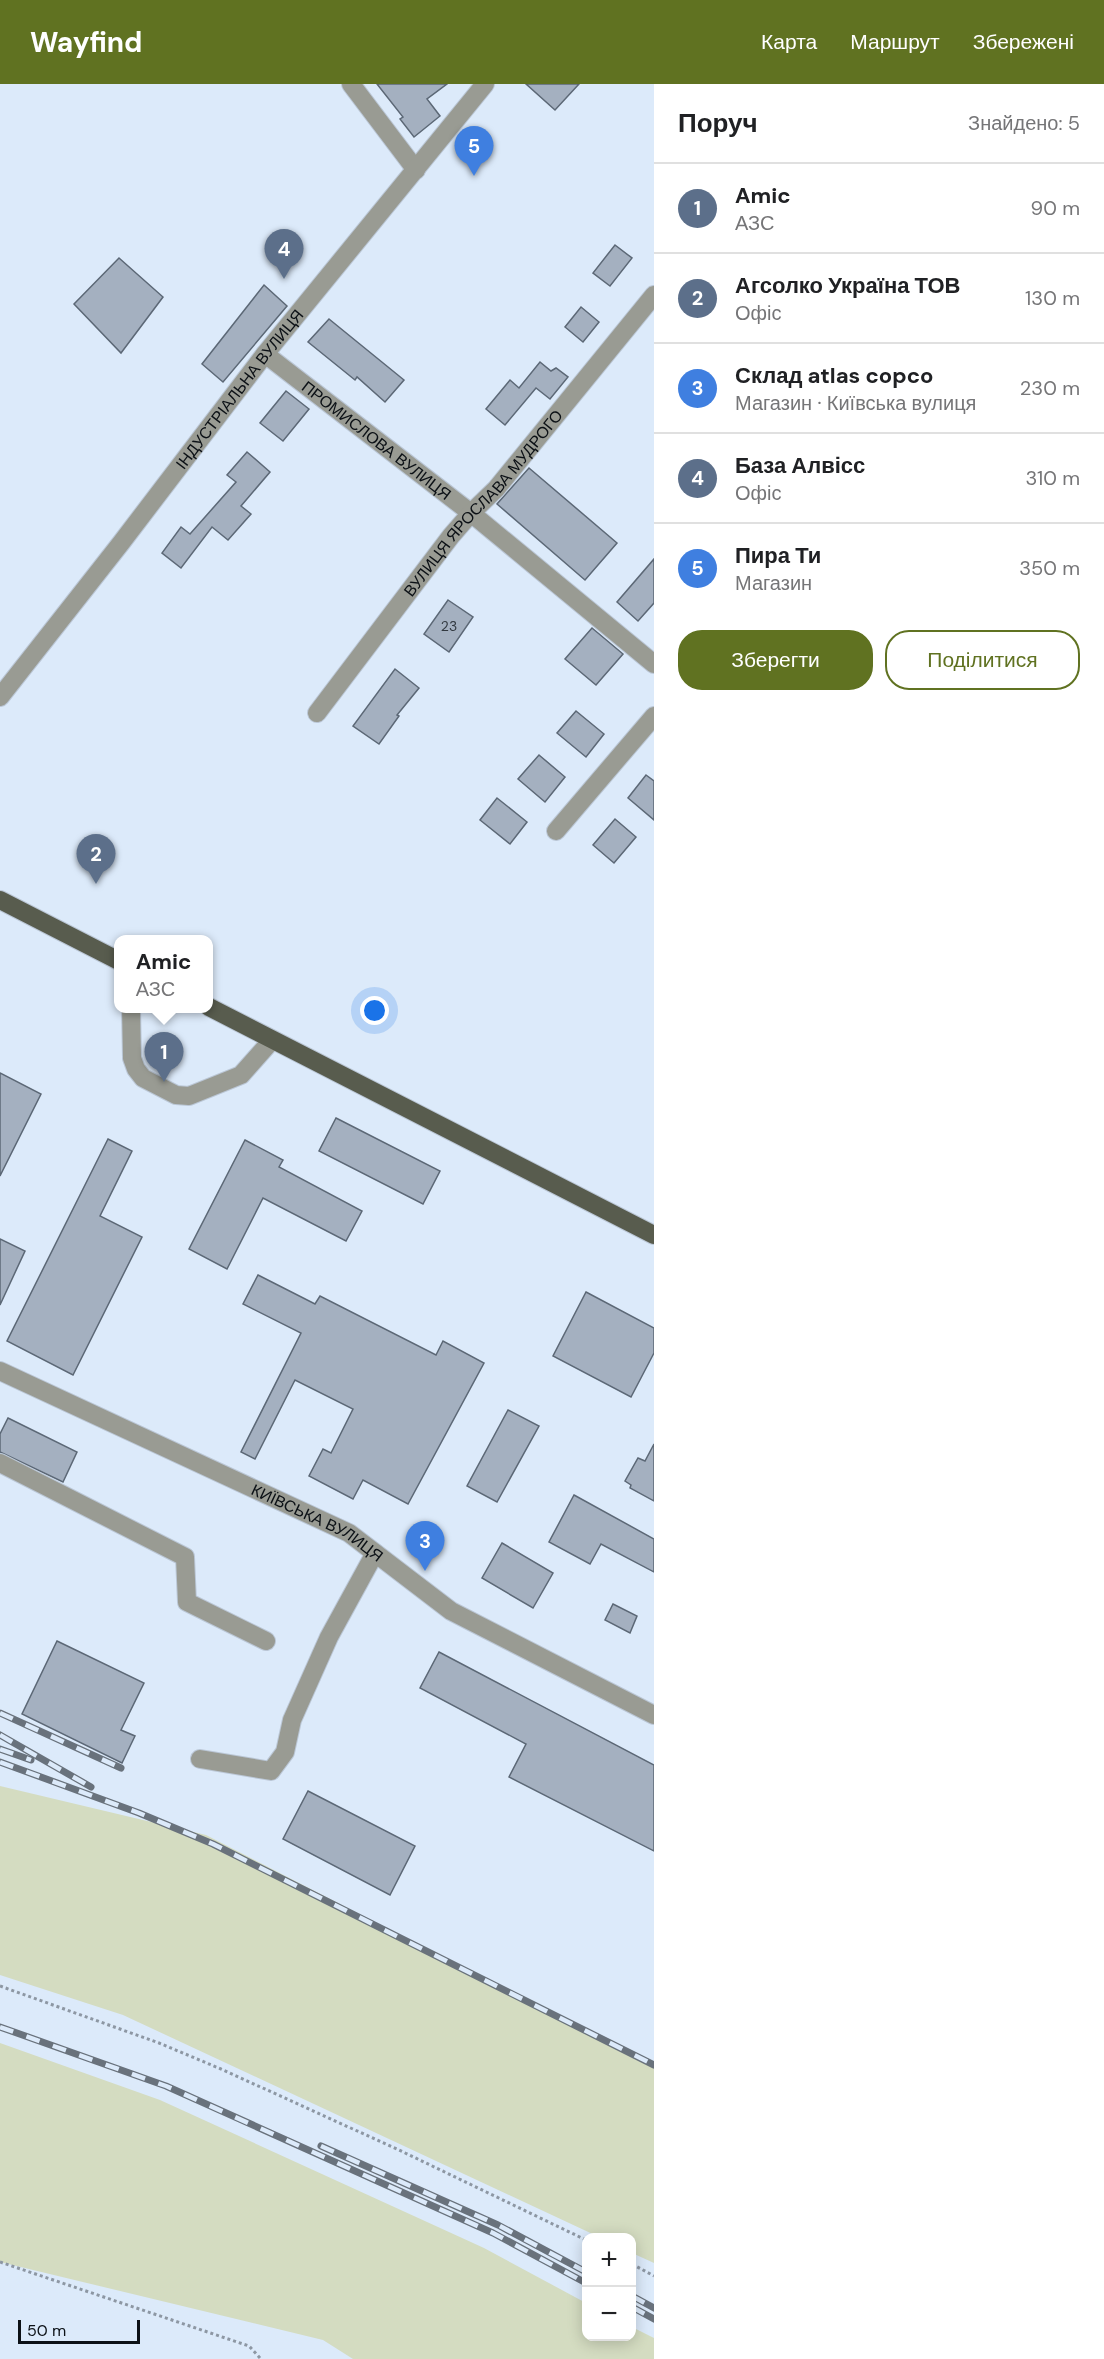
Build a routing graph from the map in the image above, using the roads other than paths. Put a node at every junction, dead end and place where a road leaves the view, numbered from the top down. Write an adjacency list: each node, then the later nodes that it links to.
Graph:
1 (351, 84): 3 (street)
2 (484, 84): 3 (street, ІНДУСТРІАЛЬНА ВУЛИЦЯ)
3 (416, 170): 5 (street, ІНДУСТРІАЛЬНА ВУЛИЦЯ)
4 (654, 295): 6 (street, ВУЛИЦЯ ЯРОСЛАВА МУДРОГО)
5 (265, 354): 6 (street, ПРОМИСЛОВА ВУЛИЦЯ); 8 (street, ІНДУСТРІАЛЬНА ВУЛИЦЯ)
6 (471, 513): 7 (street, ПРОМИСЛОВА ВУЛИЦЯ); 9 (street, ВУЛИЦЯ ЯРОСЛАВА МУДРОГО)
7 (654, 664)
8 (0, 697)
9 (317, 713)
10 (654, 716): 11 (street)
11 (556, 831)
12 (0, 900): 13 (main road)
13 (114, 958)
14 (213, 1009): 16 (main road)
15 (131, 1013): 16 (street)
16 (272, 1040): 17 (main road)
17 (654, 1235)
18 (0, 1371): 20 (street, КИЇВСЬКА ВУЛИЦЯ)
19 (0, 1463): 21 (street)
20 (375, 1553): 22 (street, КИЇВСЬКА ВУЛИЦЯ); 23 (street)
21 (266, 1641)
22 (654, 1715)
23 (200, 1760)

